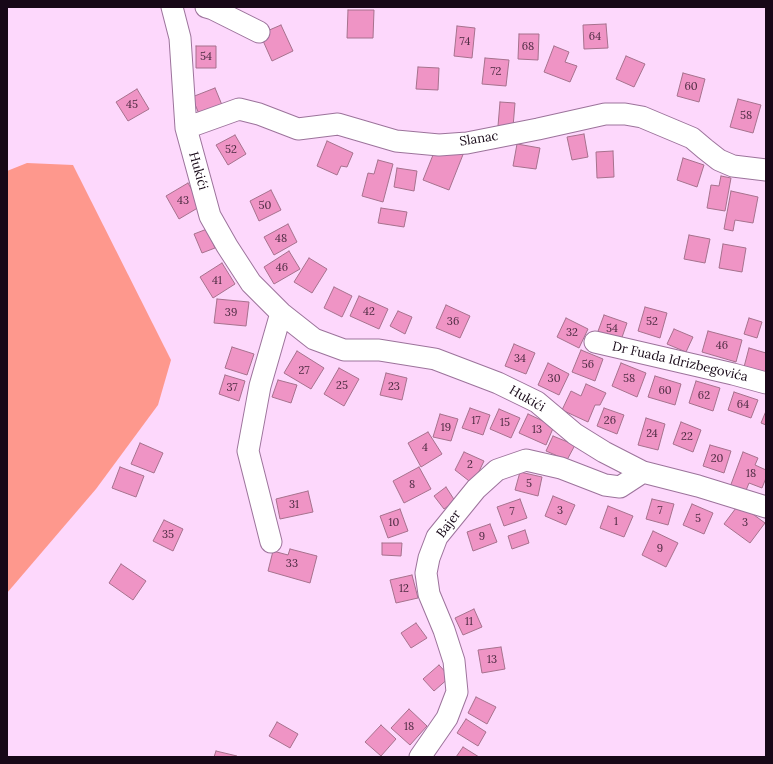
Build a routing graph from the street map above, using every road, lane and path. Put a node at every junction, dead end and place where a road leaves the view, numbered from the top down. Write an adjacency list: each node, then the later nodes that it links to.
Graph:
1 (172, 7): 4 (street, Hukići)
2 (206, 7): 3 (street)
3 (259, 32)
4 (186, 128): 5 (street, Slanac); 6 (street, Hukići)
5 (766, 170)
6 (281, 313): 9 (street, Hukići); 11 (street)
7 (595, 342): 8 (street, Dr Fuada Idrizbegovića)
8 (766, 383)
9 (643, 472): 10 (street, Hukići); 12 (street, Bajer)
10 (766, 507)
11 (271, 542)
12 (420, 757)

